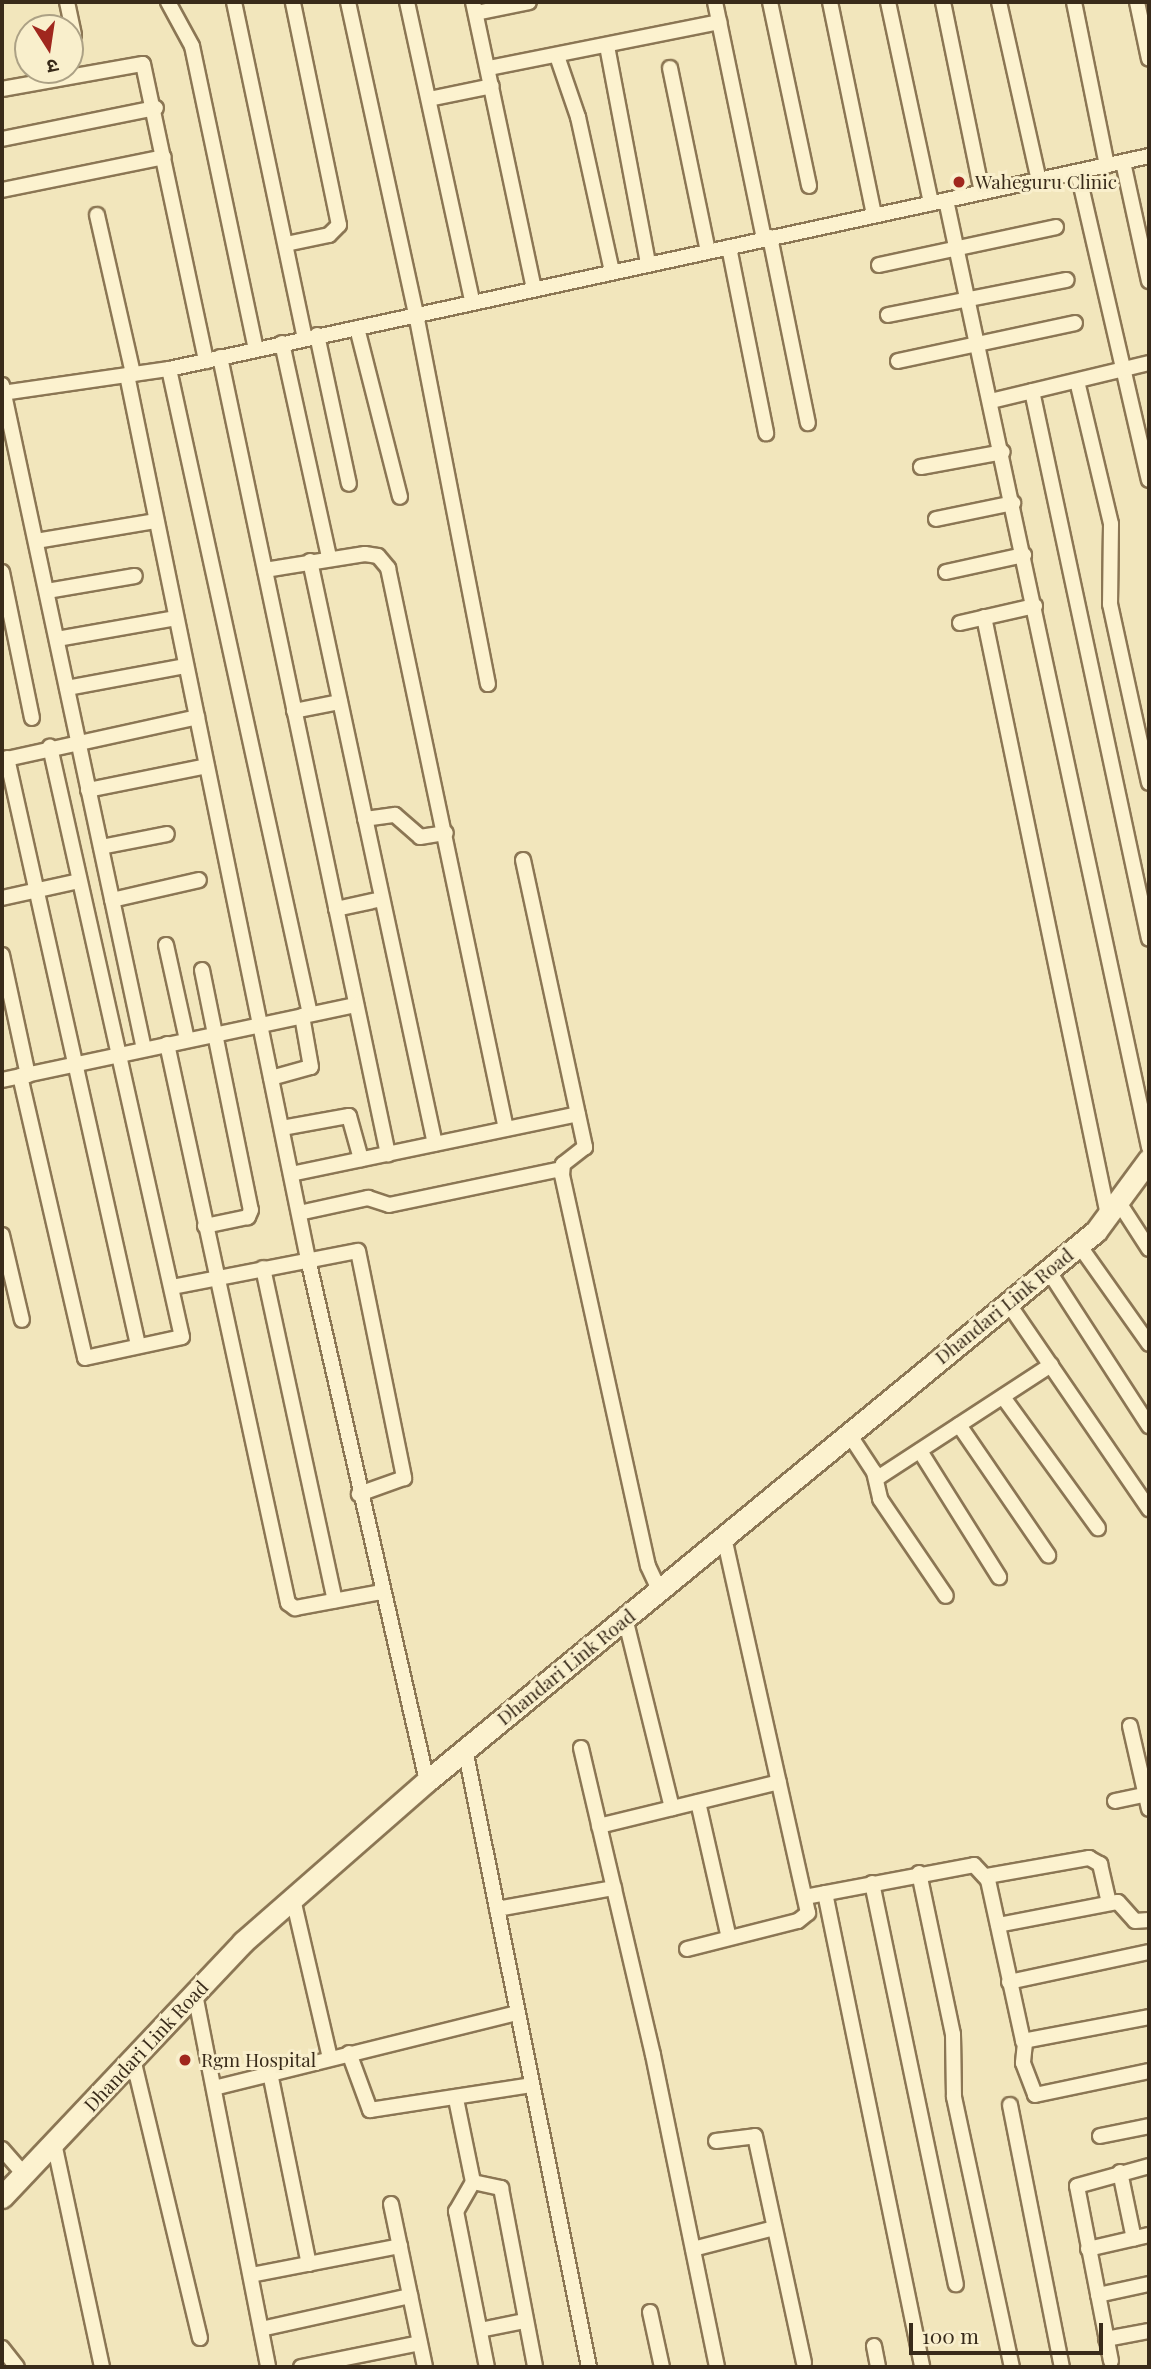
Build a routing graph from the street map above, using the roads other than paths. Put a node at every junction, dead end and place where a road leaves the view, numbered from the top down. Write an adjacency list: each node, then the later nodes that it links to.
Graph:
1 (168, 2): 60 (street)
2 (234, 2): 41 (street)
3 (293, 2): 41 (street)
4 (348, 2): 53 (street)
5 (407, 2): 24 (street)
6 (529, 2): 15 (street)
7 (715, 2): 16 (street)
8 (770, 2): 33 (street)
9 (830, 2): 37 (street)
10 (888, 2): 36 (street)
11 (943, 2): 35 (street)
12 (999, 2): 32 (street)
13 (1074, 2): 30 (street)
14 (1137, 2): 19 (street)
15 (474, 7): 20 (street)
16 (719, 22): 17 (street); 40 (street)
17 (607, 46): 18 (street); 45 (street)
18 (557, 56): 20 (street); 47 (street)
19 (1149, 59)
20 (489, 68): 22 (street)
21 (670, 68): 44 (street)
22 (492, 86): 24 (street); 50 (street)
23 (2, 89): 25 (street)
24 (429, 99): 52 (street)
25 (156, 108): 26 (street); 28 (street)
26 (2, 139)
27 (1149, 156): 29 (street)
28 (164, 157): 34 (street); 61 (street)
29 (1123, 162): 30 (street); 49 (street)
30 (1107, 166): 31 (street)
31 (1078, 173): 32 (street); 65 (street)
32 (1039, 181): 35 (street)
33 (809, 186)
34 (2, 190)
35 (982, 192): 36 (street)
36 (939, 202): 37 (street); 43 (street)
37 (874, 214): 40 (street)
38 (97, 215): 66 (street)
39 (1056, 228): 43 (street)
40 (767, 238): 42 (street); 71 (street)
41 (286, 244): 57 (street)
42 (729, 247): 44 (street); 72 (street)
43 (957, 248): 46 (street); 51 (street)
44 (708, 251): 45 (street)
45 (648, 264): 47 (street)
46 (879, 265)
47 (612, 271): 50 (street)
48 (1067, 280): 51 (street)
49 (1149, 281)
50 (534, 288): 52 (street)
51 (968, 299): 54 (street); 59 (street)
52 (472, 301): 53 (street)
53 (416, 314): 56 (street); 96 (street)
54 (887, 315)
55 (1075, 324): 59 (street)
56 (358, 328): 57 (street); 77 (street)
57 (311, 336): 58 (street); 76 (street)
58 (282, 343): 60 (street); 83 (street)
59 (978, 344): 62 (street); 70 (street)
60 (256, 349): 61 (street)
61 (213, 359): 64 (street); 85 (street)
62 (898, 361)
63 (1149, 363): 65 (street)
64 (169, 369): 66 (street); 125 (street)
65 (1120, 369): 67 (street); 75 (street)
66 (130, 374): 68 (street); 80 (street)
67 (1077, 381): 69 (street); 106 (street)
68 (3, 390): 81 (street)
69 (1032, 391): 70 (street); 120 (street)
70 (991, 401): 73 (street)
71 (808, 423)
72 (766, 433)
73 (1003, 452): 74 (street); 78 (street)
74 (921, 467)
75 (1149, 480)
76 (349, 484)
77 (400, 497)
78 (1013, 503): 79 (street); 82 (street)
79 (936, 519)
80 (156, 521): 81 (street); 92 (street)
81 (36, 541): 89 (street)
82 (1024, 555): 87 (street); 90 (street)
83 (329, 557): 84 (street); 109 (street)
84 (310, 561): 85 (street); 98 (street)
85 (265, 570): 99 (street)
86 (2, 572): 101 (street)
87 (946, 572)
88 (135, 576): 89 (street)
89 (47, 591): 94 (street)
90 (1035, 606): 91 (street); 140 (street)
91 (984, 617): 93 (street); 146 (street)
92 (176, 618): 94 (street); 95 (street)
93 (960, 623)
94 (57, 639): 97 (street)
95 (186, 666): 97 (street); 100 (street)
96 (488, 684)
97 (67, 688): 102 (street)
98 (340, 702): 99 (street); 108 (street)
99 (294, 711): 119 (street)
100 (197, 717): 102 (street); 105 (street)
101 (32, 718)
102 (79, 742): 103 (street); 107 (street)
103 (50, 747): 104 (street); 114 (street)
104 (4, 759): 115 (street)
105 (207, 766): 107 (street); 126 (street)
106 (1149, 783)
107 (88, 790): 111 (street)
108 (365, 819): 109 (street); 117 (street)
109 (446, 833): 138 (street)
110 (167, 834): 111 (street)
111 (100, 847): 118 (street)
112 (523, 860): 136 (street)
113 (199, 880): 118 (street)
114 (79, 881): 115 (street); 131 (street)
115 (37, 890): 116 (street); 132 (street)
116 (2, 898)
117 (382, 899): 119 (street); 139 (street)
118 (112, 900): 130 (street)
119 (336, 909): 124 (street)
120 (1149, 939)
121 (166, 945): 128 (street)
122 (2, 954): 133 (street)
123 (202, 970): 127 (street)
124 (356, 1004): 125 (street); 141 (street)
125 (306, 1015): 126 (street); 134 (street)
126 (260, 1025): 127 (street); 134 (street)
127 (216, 1034): 128 (street); 148 (street)
128 (187, 1040): 129 (street)
129 (167, 1044): 130 (street); 148 (street)
130 (144, 1049): 131 (street)
131 (119, 1054): 132 (street); 156 (street)
132 (72, 1065): 133 (street); 160 (street)
133 (24, 1075): 135 (street); 160 (street)
134 (271, 1078): 137 (street)
135 (2, 1080)
136 (578, 1114): 138 (street); 144 (street)
137 (282, 1128): 142 (street); 145 (street)
138 (506, 1129): 139 (street)
139 (435, 1144): 141 (street)
140 (1149, 1147)
141 (388, 1154): 142 (street)
142 (361, 1159): 145 (street)
143 (1149, 1159): 146 (street, Dhandari Link Road)
144 (561, 1169): 147 (street); 174 (street)
145 (291, 1174): 147 (street)
146 (1113, 1208): 150 (street, Dhandari Link Road); 151 (street)
147 (299, 1213): 152 (street)
148 (205, 1226): 155 (street)
149 (2, 1235): 158 (street)
150 (1079, 1245): 154 (street, Dhandari Link Road); 159 (street)
151 (1149, 1249)
152 (309, 1259): 153 (street); 168 (street); 168 (street)
153 (263, 1268): 155 (street); 177 (street)
154 (1048, 1270): 157 (street, Dhandari Link Road); 164 (street)
155 (216, 1277): 156 (street); 177 (street)
156 (172, 1287): 160 (street)
157 (1008, 1303): 161 (street); 165 (street, Dhandari Link Road)
158 (22, 1320)
159 (1149, 1344)
160 (138, 1345)
161 (1051, 1365): 162 (street); 169 (street)
162 (1003, 1396): 163 (street); 170 (street)
163 (959, 1425): 166 (street); 172 (street)
164 (1149, 1426)
165 (849, 1434): 167 (street); 171 (street, Dhandari Link Road)
166 (920, 1451): 167 (street); 173 (street)
167 (876, 1479): 176 (street)
168 (359, 1494): 175 (street)
169 (1149, 1508)
170 (1098, 1528)
171 (724, 1537): 174 (street, Dhandari Link Road); 183 (street)
172 (1048, 1555)
173 (999, 1577)
174 (659, 1590): 178 (street, Dhandari Link Road)
175 (381, 1592): 177 (street); 182 (street)
176 (946, 1596)
177 (335, 1600)
178 (625, 1618): 181 (street, Dhandari Link Road); 187 (street)
179 (1130, 1726): 184 (street)
180 (581, 1748): 188 (street)
181 (465, 1749): 182 (street, Dhandari Link Road); 197 (street)
182 (427, 1781): 195 (street, Dhandari Link Road)
183 (779, 1782): 186 (street); 194 (street)
184 (1148, 1799): 185 (street)
185 (1115, 1801)
186 (698, 1802): 187 (street); 200 (street)
187 (672, 1808): 188 (street)
188 (599, 1826): 192 (street)
189 (919, 1873): 190 (street); 191 (street); 264 (street)
190 (987, 1876): 196 (street); 199 (street)
191 (872, 1883): 193 (street); 236 (street)
192 (614, 1888): 197 (street); 232 (street)
193 (825, 1893): 194 (street); 263 (street)
194 (805, 1897): 200 (street)
195 (293, 1899): 204 (street, Dhandari Link Road); 209 (street)
196 (1109, 1903): 198 (street); 199 (street)
197 (497, 1909): 205 (street)
198 (1149, 1920)
199 (998, 1926): 203 (street)
200 (729, 1938): 201 (street)
201 (687, 1949)
202 (1149, 1952): 203 (street)
203 (1009, 1982): 207 (street)
204 (195, 1994): 210 (street, Dhandari Link Road); 214 (street)
205 (517, 2013): 208 (street); 213 (street)
206 (1149, 2017): 207 (street)
207 (1025, 2043): 211 (street)
208 (349, 2053): 209 (street); 215 (street)
209 (330, 2058): 212 (street)
210 (133, 2059): 220 (street, Dhandari Link Road); 245 (street)
211 (1149, 2070)
212 (270, 2073): 214 (street); 234 (street)
213 (531, 2084): 215 (street); 259 (street)
214 (214, 2088): 235 (street)
215 (456, 2099): 225 (street)
216 (1010, 2105): 265 (street)
217 (1149, 2126): 218 (street)
218 (1100, 2136)
219 (716, 2141): 228 (street)
220 (54, 2143): 224 (street, Dhandari Link Road); 253 (street)
221 (2, 2149): 224 (street)
222 (1149, 2166): 223 (street)
223 (1120, 2172): 230 (street); 233 (street)
224 (25, 2175): 226 (street, Dhandari Link Road)
225 (473, 2182): 241 (street); 243 (street)
226 (2, 2197)
227 (391, 2204): 231 (street)
228 (774, 2228): 232 (street); 251 (street)
229 (1149, 2235): 230 (street)
230 (1134, 2239): 233 (street)
231 (400, 2246): 234 (street); 239 (street)
232 (693, 2249): 261 (street)
233 (1088, 2249): 238 (street)
234 (309, 2264): 235 (street)
235 (251, 2275): 242 (street)
236 (956, 2284)
237 (1149, 2284): 238 (street)
238 (1098, 2295): 246 (street)
239 (410, 2296): 242 (street); 247 (street)
240 (650, 2312): 260 (street)
241 (526, 2321): 243 (street); 258 (street)
242 (261, 2329): 254 (street)
243 (480, 2330): 257 (street)
244 (1149, 2331): 246 (street)
245 (200, 2338)
246 (1107, 2339): 250 (street)
247 (420, 2343): 255 (street); 256 (street)
248 (874, 2346): 262 (street)
249 (2, 2348): 252 (street)
250 (1111, 2361)
251 (804, 2363)
252 (17, 2367)
253 (102, 2367)
254 (268, 2367)
255 (301, 2367)
256 (425, 2367)
257 (487, 2367)
258 (536, 2367)
259 (589, 2367)
260 (662, 2367)
261 (717, 2367)
262 (878, 2367)
263 (922, 2367)
264 (1012, 2367)
265 (1062, 2367)

